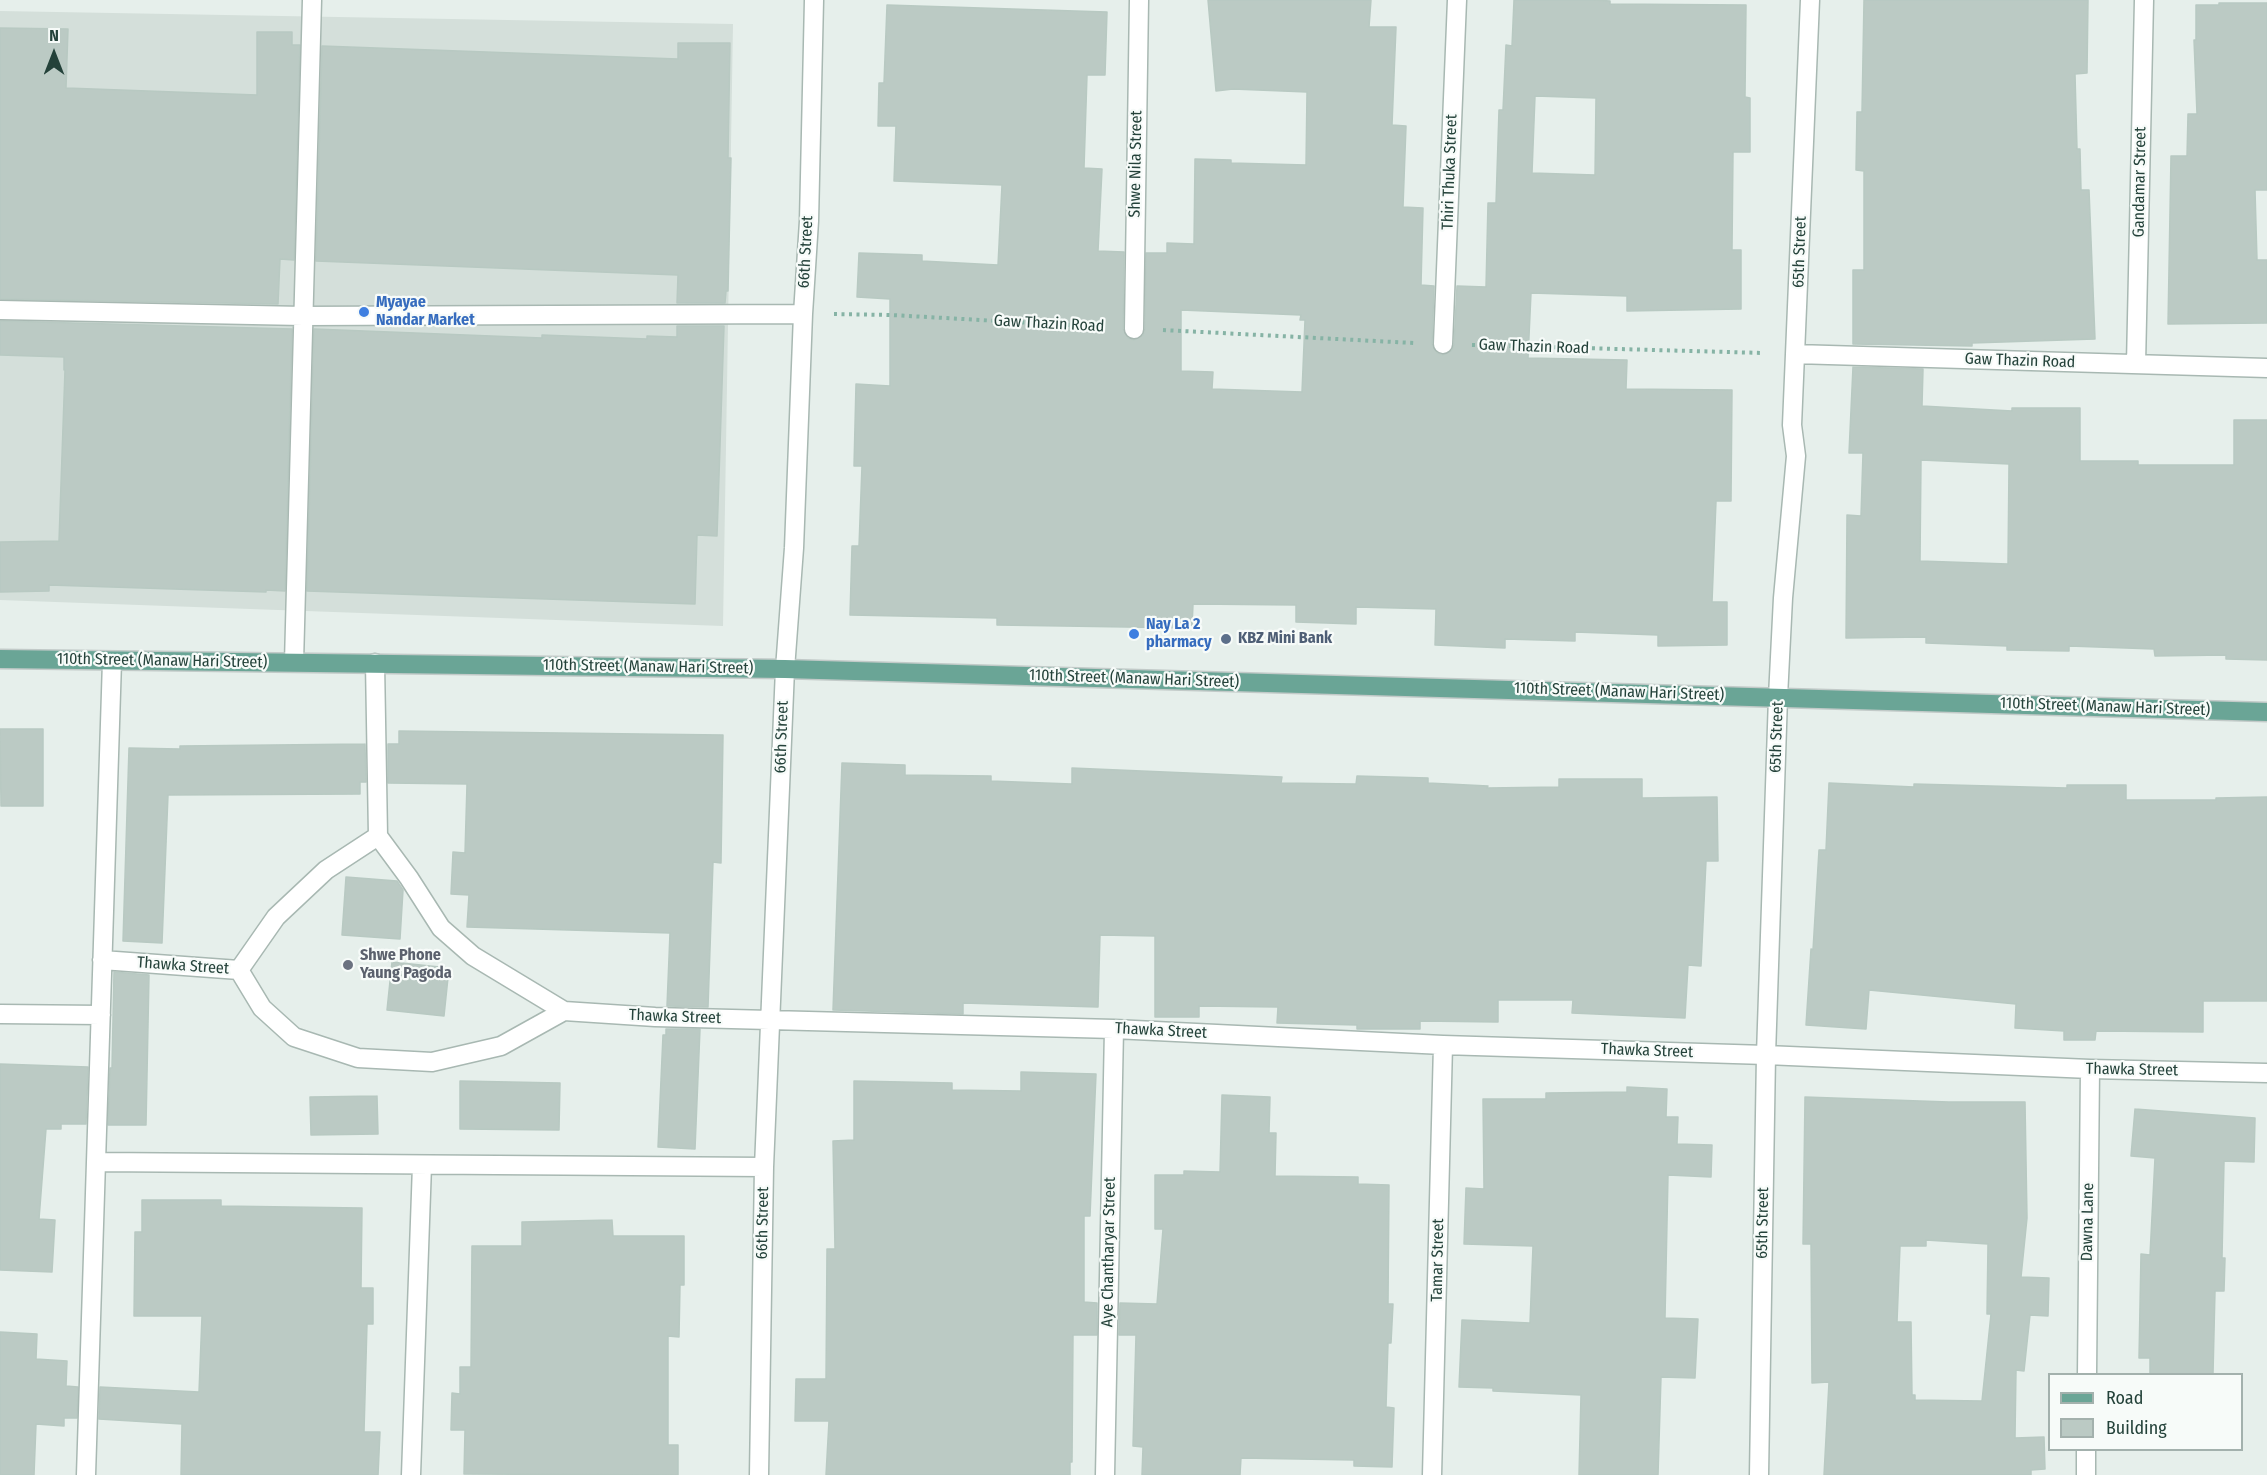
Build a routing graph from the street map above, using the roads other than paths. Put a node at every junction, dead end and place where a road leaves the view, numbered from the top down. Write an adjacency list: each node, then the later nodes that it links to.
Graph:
1 (312, 0): 9 (street)
2 (814, 0): 8 (street, 66th Street)
3 (1139, 0): 10 (street, Shwe Nila Street)
4 (1457, 0): 11 (street, Thiri Thuka Street)
5 (1810, 0): 12 (street, 65th Street)
6 (2144, 0): 13 (street, Gandamar Street)
7 (0, 310): 9 (street)
8 (802, 314): 9 (street); 19 (street, 66th Street)
9 (303, 316): 17 (street)
10 (1134, 329)
11 (1443, 344)
12 (1795, 354): 13 (street, Gaw Thazin Road); 20 (street, 65th Street)
13 (2136, 364): 14 (street, Gaw Thazin Road)
14 (2267, 368)
15 (0, 659): 16 (main road, 110th Street (Manaw Hari Street))
16 (112, 661): 17 (main road, 110th Street (Manaw Hari Street)); 23 (street)
17 (294, 662): 18 (main road, 110th Street (Manaw Hari Street))
18 (375, 663): 19 (main road, 110th Street (Manaw Hari Street)); 22 (street)
19 (785, 669): 20 (main road, 110th Street (Manaw Hari Street)); 28 (street, 66th Street)
20 (1778, 697): 21 (main road, 110th Street (Manaw Hari Street)); 31 (street, 65th Street)
21 (2267, 712)
22 (378, 836): 24 (street); 25 (street)
23 (102, 960): 24 (street, Thawka Street); 27 (street)
24 (239, 970): 25 (street, Thawka Street)
25 (564, 1011): 28 (street, Thawka Street)
26 (0, 1014): 27 (street)
27 (101, 1015): 34 (street)
28 (770, 1020): 29 (street, Thawka Street); 36 (street, 66th Street)
29 (1114, 1029): 30 (street, Thawka Street); 42 (street, Aye Chantharyar Street)
30 (1443, 1045): 31 (street, Thawka Street); 43 (street, Tamar Street)
31 (1766, 1055): 32 (street, Thawka Street); 44 (street, 65th Street)
32 (2090, 1069): 33 (street, Thawka Street); 37 (street, Dawna Lane)
33 (2267, 1073)
34 (96, 1162): 35 (street); 39 (street)
35 (422, 1165): 36 (street); 40 (street)
36 (764, 1167): 41 (street, 66th Street)
37 (2087, 1373)
38 (2086, 1451): 45 (street)
39 (86, 1475)
40 (411, 1475)
41 (759, 1475)
42 (1105, 1475)
43 (1432, 1475)
44 (1759, 1475)
45 (2086, 1475)

